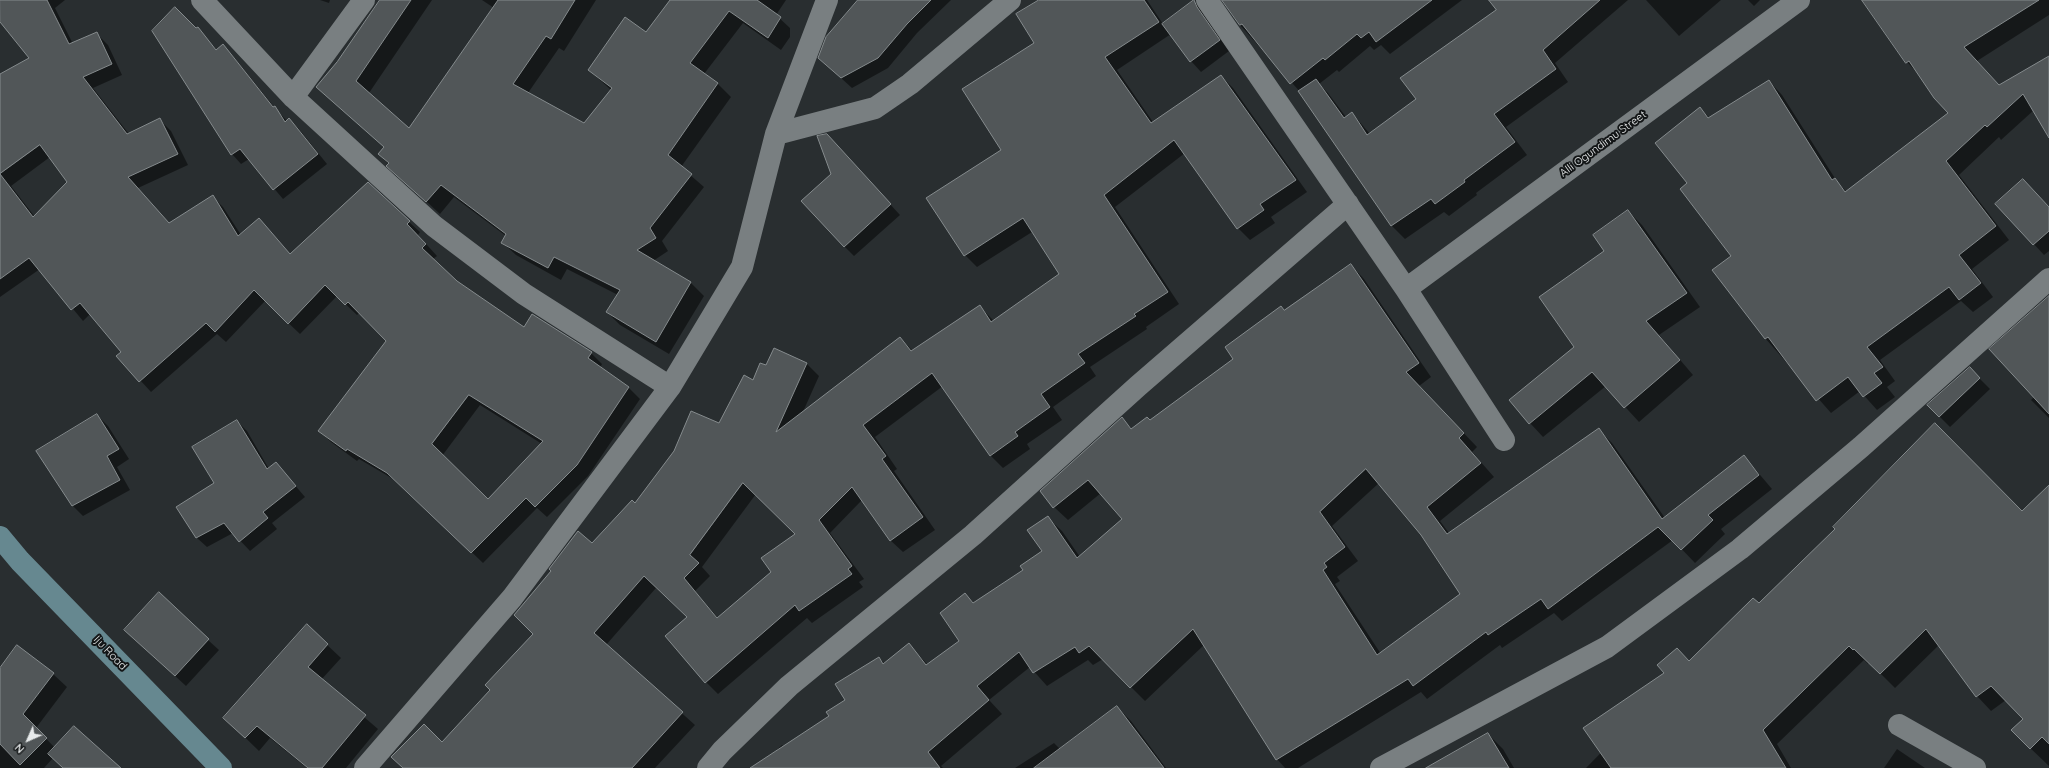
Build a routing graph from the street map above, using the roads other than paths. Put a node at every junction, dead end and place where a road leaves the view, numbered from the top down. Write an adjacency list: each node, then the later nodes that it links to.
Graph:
1 (202, 0): 7 (street)
2 (364, 0): 7 (street)
3 (827, 0): 8 (street)
4 (1010, 0): 8 (street)
5 (1207, 0): 9 (street)
6 (1799, 0): 11 (street, Alli Ogundimu Street)
7 (293, 97): 12 (street)
8 (776, 134): 12 (street)
9 (1348, 204): 11 (street); 18 (street)
10 (2049, 279): 19 (street)
11 (1406, 288): 13 (street)
12 (670, 387): 17 (street)
13 (1504, 440)
14 (0, 537): 16 (main road, Iju Road)
15 (1899, 725): 20 (street)
16 (222, 768)
17 (365, 768)
18 (708, 768)
19 (1381, 768)
20 (1975, 768)

